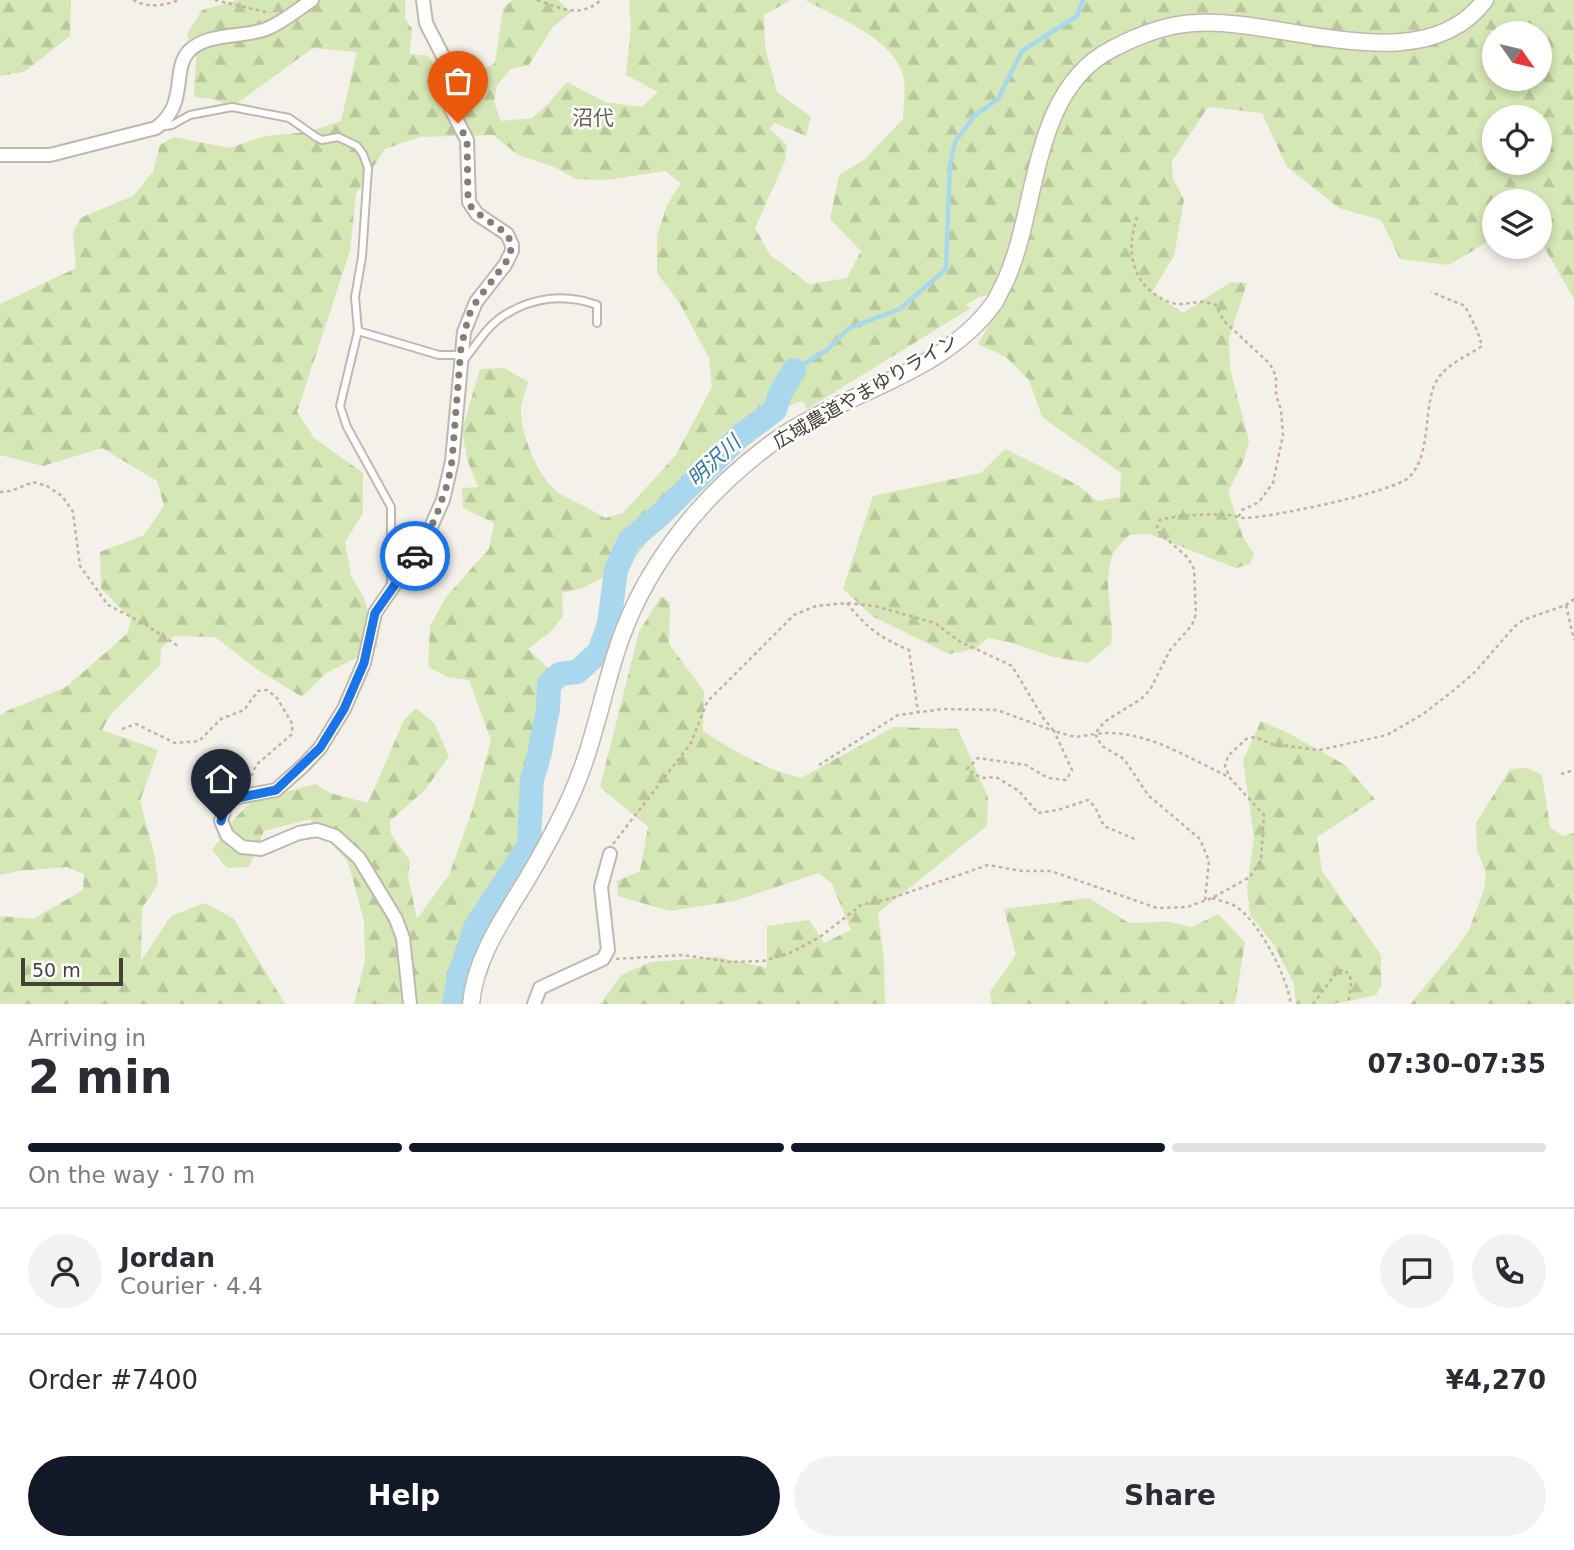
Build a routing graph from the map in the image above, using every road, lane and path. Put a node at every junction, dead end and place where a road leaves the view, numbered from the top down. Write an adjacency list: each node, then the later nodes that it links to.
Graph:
1 (132, 0): 2 (path)
2 (179, 0)
3 (215, 0): 9 (path)
4 (312, 0): 9 (street)
5 (423, 0): 16 (street)
6 (537, 0): 7 (path)
7 (601, 0)
8 (1485, 0): 40 (street, 広域農道やまゆりライン)
9 (287, 17): 10 (street)
10 (156, 128): 11 (street); 15 (lane)
11 (0, 155)
12 (1137, 217): 18 (path)
13 (1431, 292): 18 (path)
14 (597, 323): 16 (lane)
15 (358, 331): 16 (lane); 19 (lane)
16 (460, 360): 19 (street)
17 (0, 492): 24 (path)
18 (1238, 518): 28 (path)
19 (391, 589): 33 (street)
20 (1574, 599): 22 (path)
21 (847, 603): 25 (path); 27 (path); 35 (path)
22 (1566, 605): 23 (path); 32 (path)
23 (1574, 640)
24 (178, 646)
25 (918, 712): 27 (path); 29 (path)
26 (122, 729): 33 (path)
27 (1054, 731): 28 (path); 34 (path)
28 (1095, 734): 32 (path); 37 (path)
29 (819, 765)
30 (1574, 770): 31 (path)
31 (1561, 774)
32 (1230, 778): 36 (path)
33 (243, 795): 39 (street)
34 (1137, 839)
35 (610, 853): 38 (street)
36 (1212, 898): 37 (path); 42 (path)
37 (1205, 900): 38 (path)
38 (603, 959): 41 (street)
39 (410, 1004)
40 (471, 1004)
41 (534, 1004)
42 (1291, 1004)
43 (1313, 1004): 44 (path)
44 (1348, 1004)

